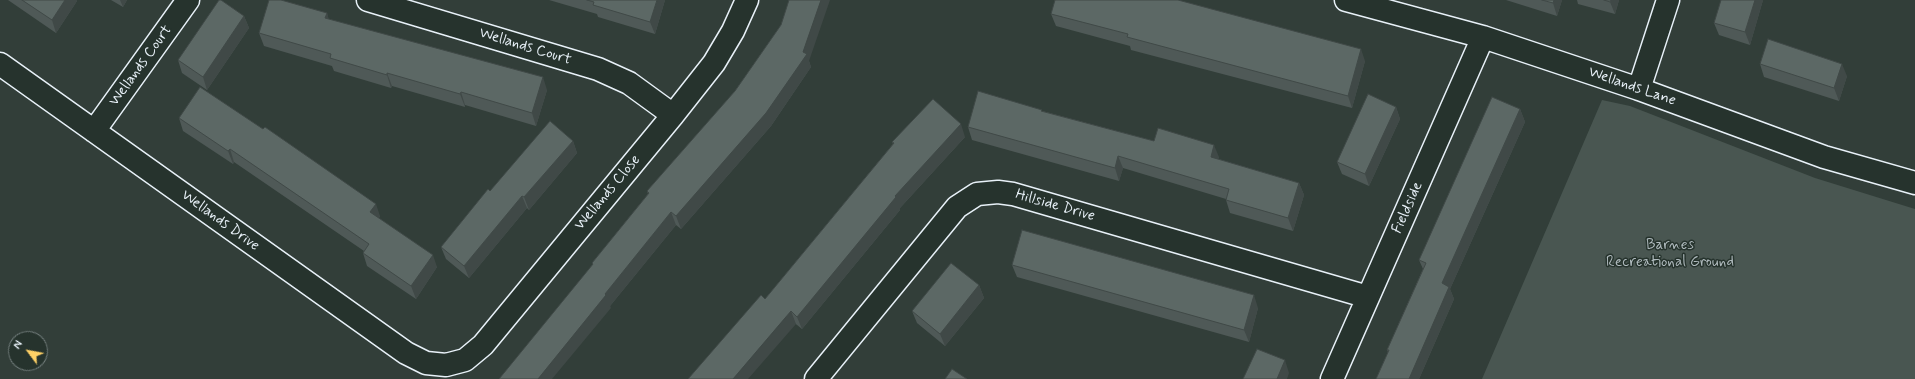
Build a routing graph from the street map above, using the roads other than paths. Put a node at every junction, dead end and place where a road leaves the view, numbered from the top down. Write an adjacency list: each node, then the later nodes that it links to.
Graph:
1 (188, 0): 10 (street, Wellands Court)
2 (368, 0): 9 (street, Wellands Court)
3 (747, 0): 9 (street, Wellands Close)
4 (1346, 0): 6 (street, Wellands Lane)
5 (1668, 0): 8 (street)
6 (1484, 37): 8 (street, Wellands Lane); 12 (street, Fieldside)
7 (0, 64): 10 (street, Wellands Drive)
8 (1639, 89): 11 (street, Wellands Lane)
9 (673, 115): 13 (street, Wellands Close)
10 (94, 131): 13 (street, Wellands Drive)
11 (1915, 183)
12 (1368, 297): 14 (street, Hillside Drive); 15 (street, Fieldside)
13 (446, 365)
14 (816, 379)
15 (1332, 379)

